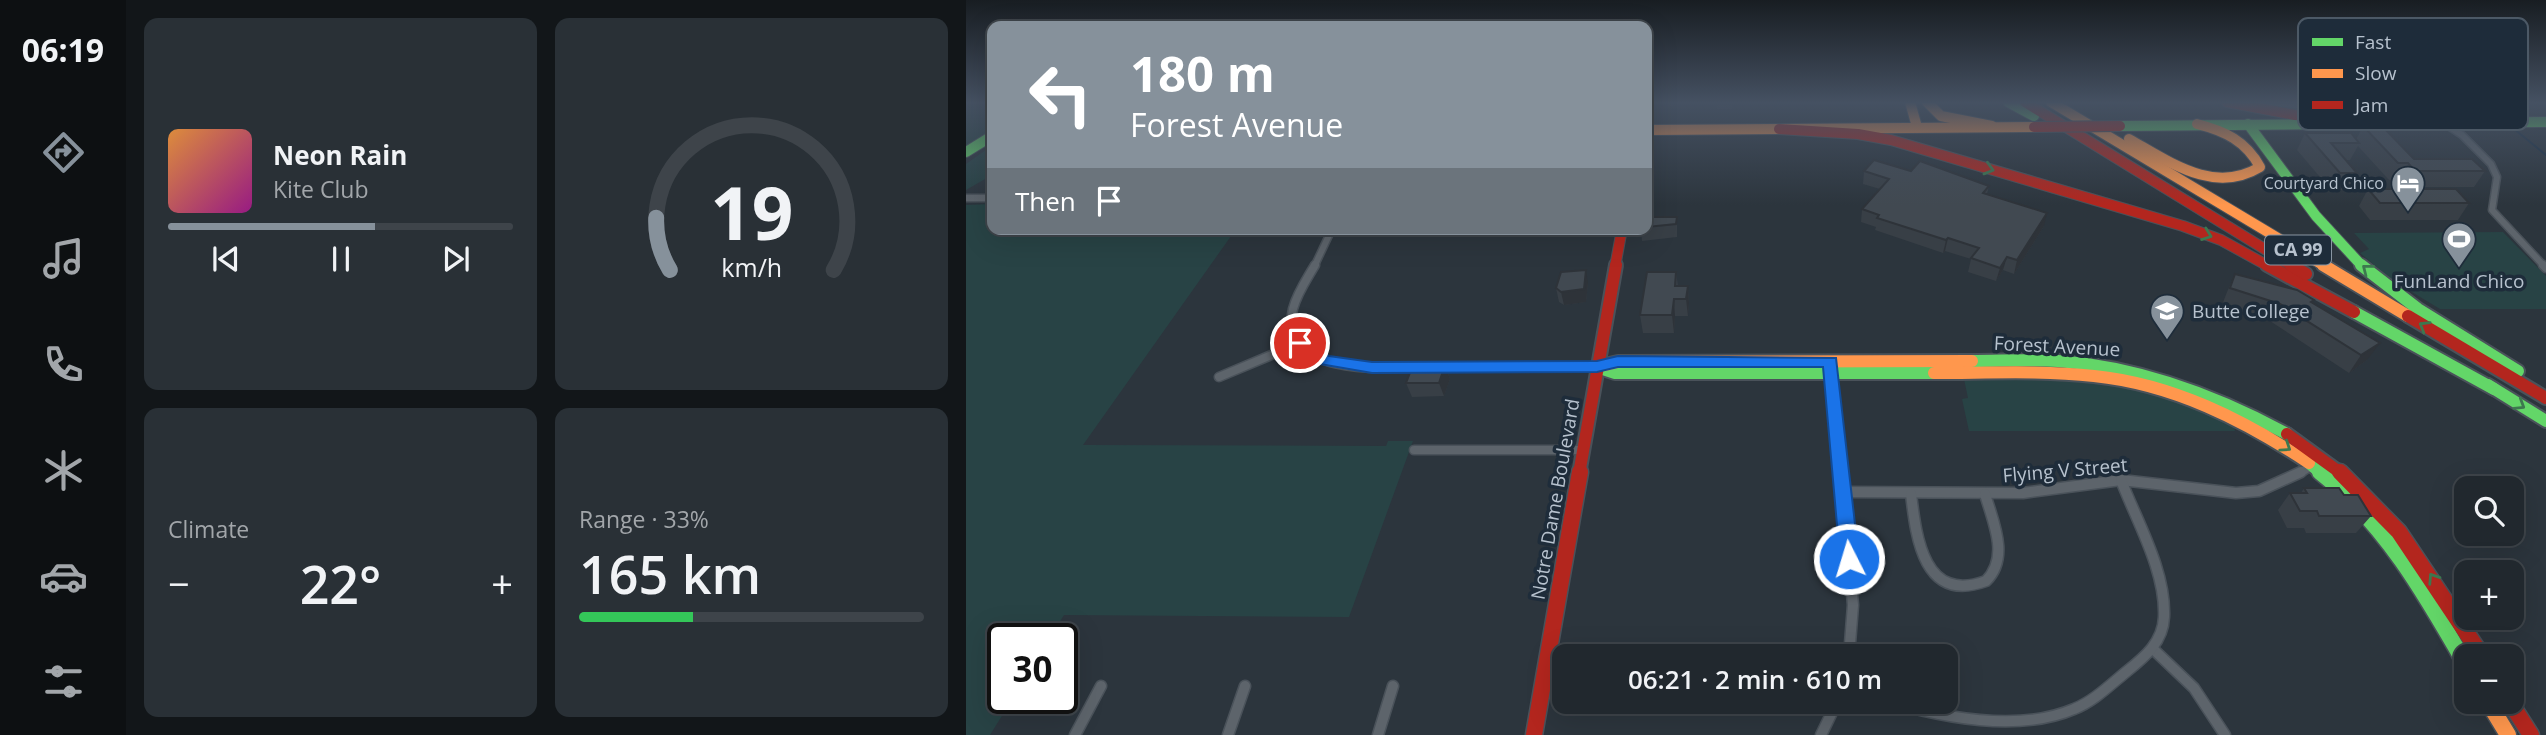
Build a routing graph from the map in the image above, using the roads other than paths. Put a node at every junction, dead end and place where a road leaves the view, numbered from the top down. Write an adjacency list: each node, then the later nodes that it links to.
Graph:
1 (1871, 136): 21 (main road, one-way to 21)
2 (2071, 136): 11 (main road)
3 (2081, 136): 11 (main road, CA 99)
4 (2108, 136): 23 (main road, CA 99, one-way to 4)
5 (2126, 136): 6 (main road)
6 (2235, 136)
7 (2258, 136): 22 (main road, one-way to 7)
8 (2461, 136): 16 (street)
9 (987, 139): 10 (main road)
10 (966, 152)
11 (2162, 186): 21 (main road, CA 99)
12 (966, 198): 13 (street)
13 (987, 198)
14 (1329, 235): 17 (street)
15 (1621, 235): 18 (main road, Notre Dame Boulevard)
16 (2546, 268)
17 (1300, 343): 18 (street, Forest Avenue); 20 (street)
18 (1597, 367): 19 (main road, Forest Avenue); 26 (main road, Notre Dame Boulevard)
19 (1831, 367): 27 (main road, Forest Avenue); 29 (street)
20 (1219, 377)
21 (2494, 389): 24 (main road, CA 99, one-way to 24)
22 (2546, 389)
23 (2546, 398)
24 (2546, 421)
25 (1414, 450): 26 (street)
26 (1583, 450): 46 (main road, Notre Dame Boulevard)
27 (2318, 462): 28 (street, Flying V Street); 33 (main road, Forest Avenue, one-way to 27); 34 (main road, Forest Avenue)
28 (2121, 480): 31 (street, Flying V Street); 35 (street)
29 (1844, 492): 30 (street, Flying V Street); 32 (street)
30 (1911, 494): 31 (street, Flying V Street); 31 (street)
31 (1985, 494)
32 (1850, 644)
33 (2474, 644)
34 (2454, 646)
35 (2153, 649): 40 (street); 48 (street)
36 (1101, 686): 43 (street)
37 (1245, 686): 44 (street)
38 (1393, 686): 45 (street)
39 (1832, 714): 47 (street)
40 (1930, 714)
41 (2495, 714): 49 (main road)
42 (2518, 714): 50 (main road)
43 (1075, 735)
44 (1228, 735)
45 (1378, 735)
46 (1534, 735)
47 (1822, 735)
48 (2225, 735)
49 (2508, 735)
50 (2531, 735)

